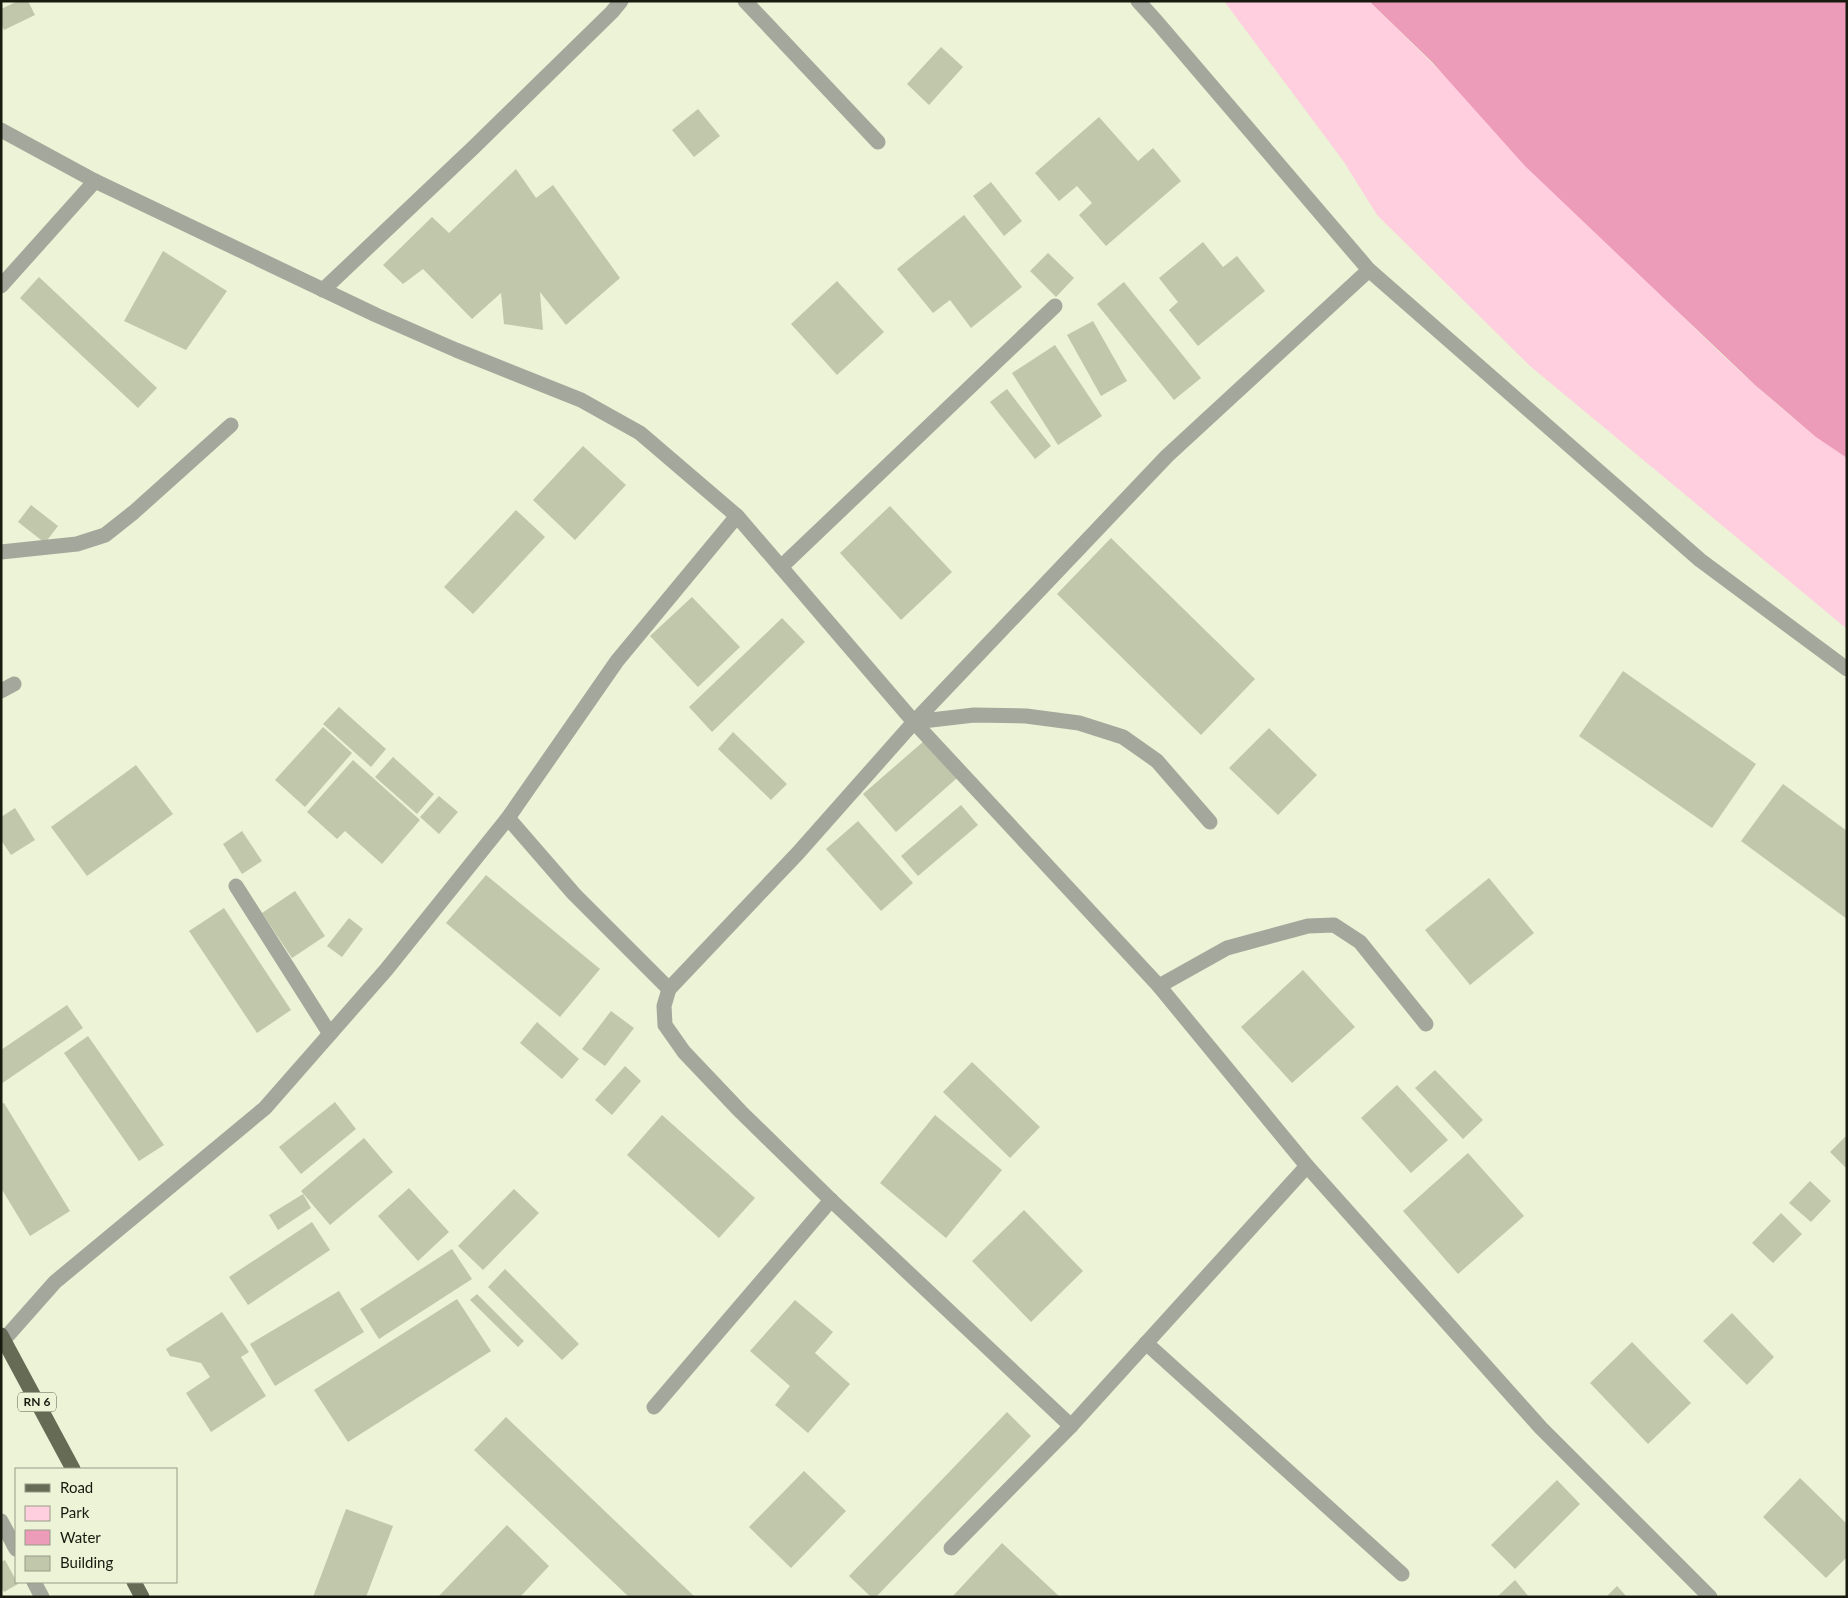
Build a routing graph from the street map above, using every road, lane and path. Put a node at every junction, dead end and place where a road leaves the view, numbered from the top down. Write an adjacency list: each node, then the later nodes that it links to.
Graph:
1 (621, 1): 9 (street)
2 (744, 1): 5 (street)
3 (1138, 1): 7 (street)
4 (1, 130): 6 (street)
5 (878, 142)
6 (95, 181): 8 (street); 9 (street)
7 (1369, 270): 15 (street); 16 (street)
8 (1, 286)
9 (323, 290): 12 (street)
10 (1055, 306): 14 (street)
11 (231, 424): 13 (street)
12 (737, 516): 14 (street); 17 (street)
13 (1, 552)
14 (781, 567): 16 (street)
15 (1847, 669)
16 (914, 722): 18 (street); 20 (street); 21 (street)
17 (508, 818): 21 (street); 23 (street)
18 (1210, 822)
19 (236, 886): 23 (street)
20 (1159, 986): 22 (street); 24 (street)
21 (669, 989): 25 (street)
22 (1426, 1024)
23 (330, 1034): 26 (street)
24 (1307, 1166): 27 (street); 39 (street)
25 (831, 1200): 28 (street); 29 (street)
26 (2, 1340): 30 (main road, RN 6)
27 (1146, 1343): 29 (street); 34 (street)
28 (654, 1407)
29 (1071, 1426): 33 (street)
30 (72, 1468)
31 (1, 1521): 32 (street)
32 (15, 1547)
33 (951, 1548)
34 (1402, 1574)
35 (35, 1583): 37 (street)
36 (135, 1583): 38 (main road)
37 (42, 1597)
38 (142, 1597)
39 (1710, 1597)

